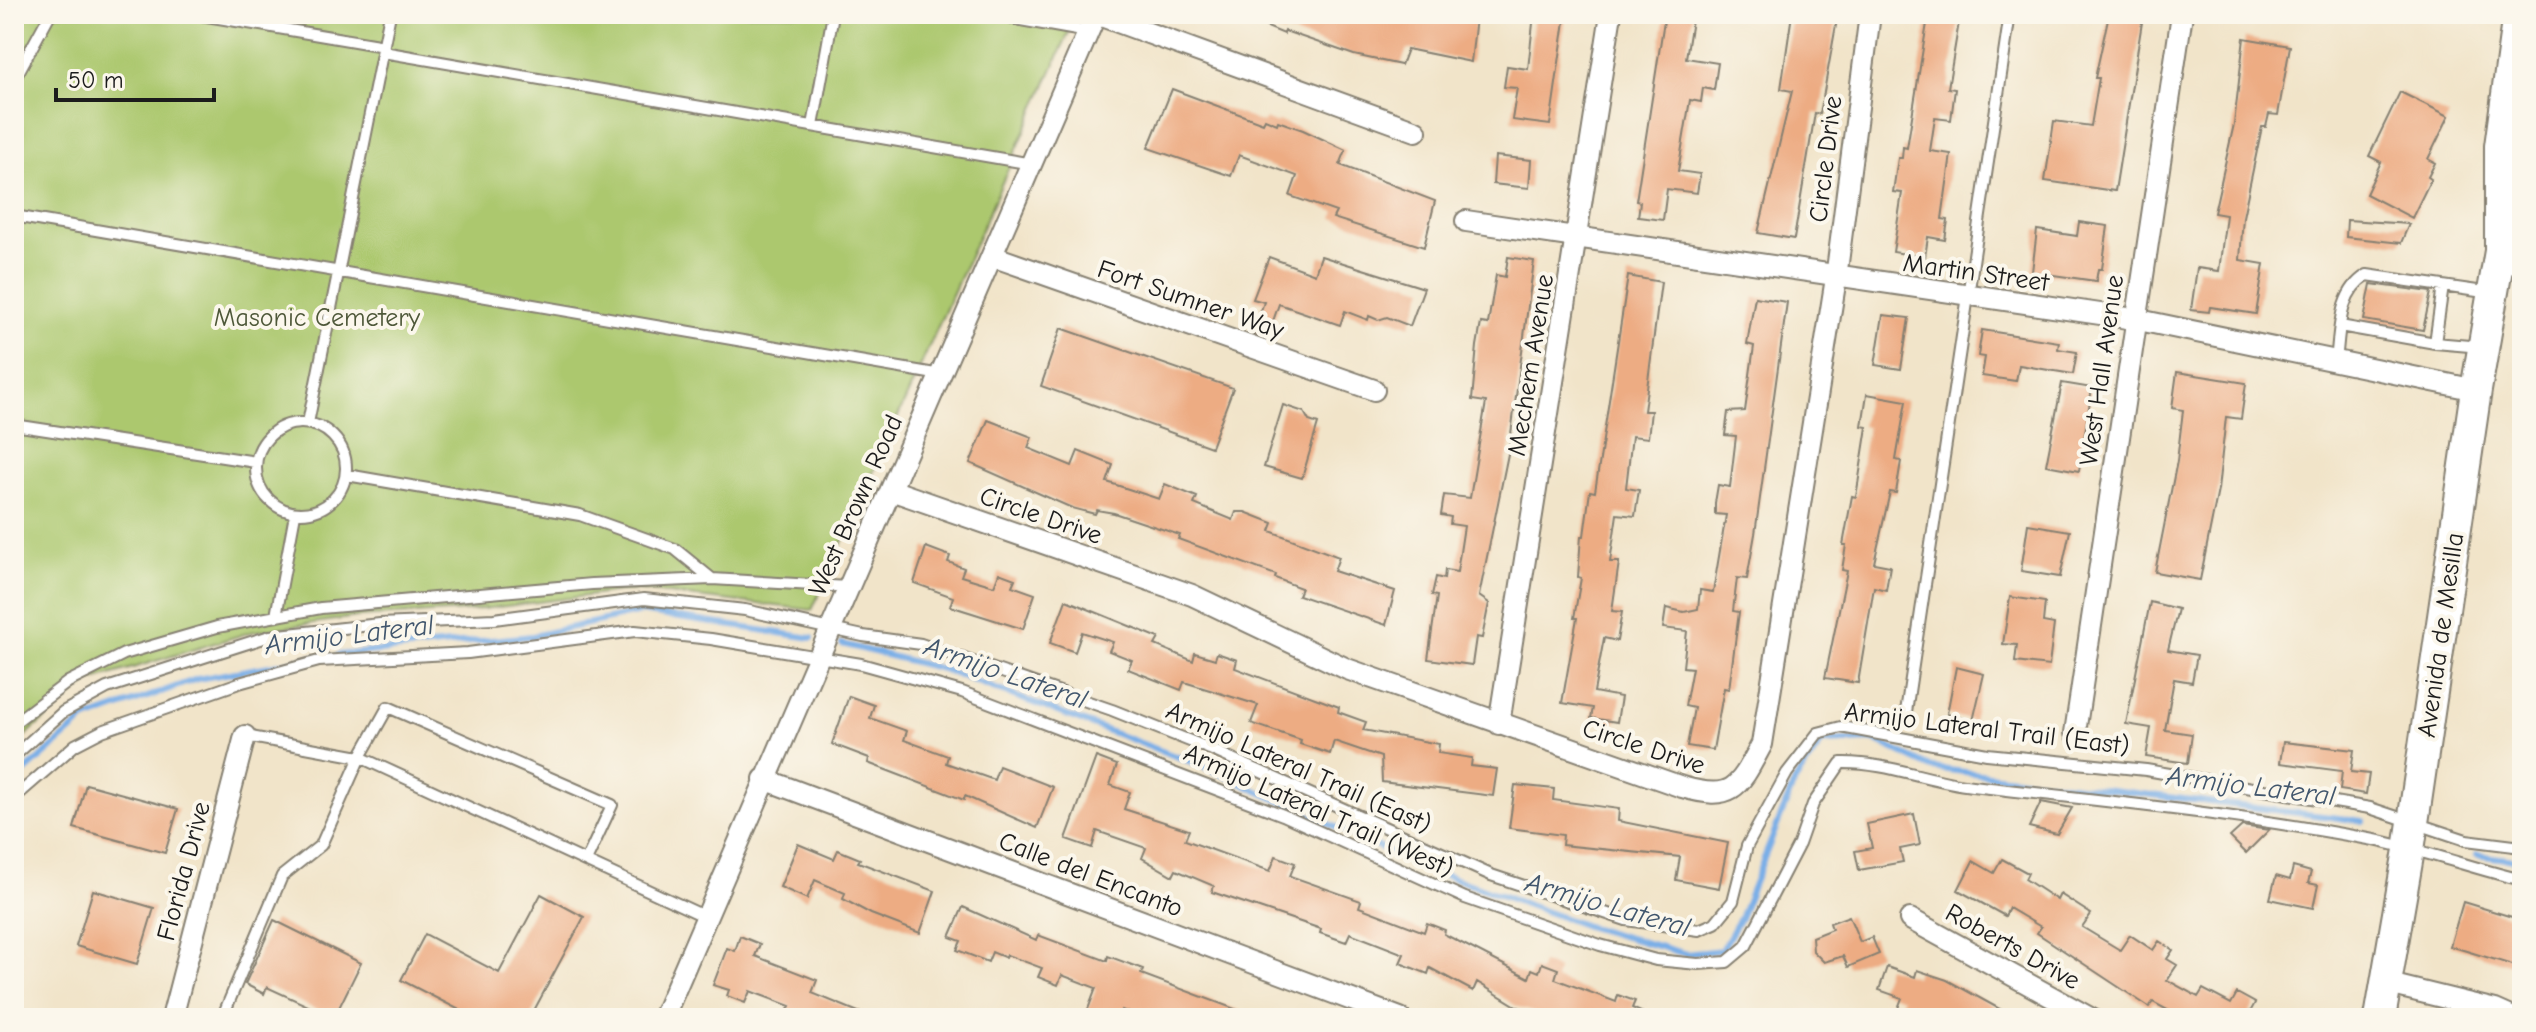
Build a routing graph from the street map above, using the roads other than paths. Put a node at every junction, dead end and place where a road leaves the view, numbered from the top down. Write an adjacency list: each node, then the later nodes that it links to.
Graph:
1 (50, 14): 13 (lane)
2 (195, 14): 12 (lane)
3 (390, 14): 12 (lane)
4 (833, 14): 14 (lane)
5 (987, 14): 11 (lane)
6 (1611, 14): 20 (street, Mechem Avenue)
7 (1870, 14): 24 (street, Circle Drive)
8 (2010, 14): 27 (lane)
9 (2182, 14): 28 (street, West Hall Avenue)
10 (2518, 14): 22 (main road, Avenida de Mesilla)
11 (1094, 20): 15 (street); 16 (street, West Brown Road)
12 (383, 49): 14 (lane); 23 (lane)
13 (14, 80)
14 (813, 126): 16 (lane)
15 (1416, 131)
16 (1032, 164): 21 (street, West Brown Road)
17 (2522, 191): 22 (main road, Avenida de Mesilla)
18 (14, 216): 23 (lane)
19 (1466, 221): 20 (street, Martin Street)
20 (1578, 235): 24 (street, Martin Street); 49 (street, Mechem Avenue)
21 (992, 256): 33 (street, West Brown Road); 34 (street, Fort Sumner Way)
22 (2507, 259): 26 (main road, Avenida de Mesilla)
23 (338, 269): 33 (lane); 36 (lane)
24 (1836, 278): 27 (street, Martin Street); 49 (street, Circle Drive)
25 (2443, 286): 26 (lane); 29 (lane); 30 (lane)
26 (2493, 294): 31 (main road, Avenida de Mesilla)
27 (1970, 298): 28 (street, Martin Street); 47 (lane)
28 (2134, 319): 32 (street, Martin Street); 50 (street, West Hall Avenue)
29 (2340, 326): 30 (lane); 32 (lane)
30 (2435, 343): 31 (lane)
31 (2483, 347): 35 (main road, Avenida de Mesilla)
32 (2336, 361): 35 (street, Martin Street)
33 (941, 375): 40 (street, West Brown Road)
34 (1374, 390)
35 (2476, 390): 56 (main road, Avenida de Mesilla)
36 (308, 423): 38 (lane); 39 (lane)
37 (14, 425): 38 (lane)
38 (256, 462): 41 (lane)
39 (347, 475): 41 (lane); 42 (lane)
40 (891, 490): 43 (street, West Brown Road); 49 (street, Circle Drive)
41 (295, 514): 44 (lane)
42 (712, 579): 43 (lane); 44 (lane)
43 (848, 587): 45 (street, West Brown Road)
44 (276, 616): 48 (lane)
45 (830, 628): 46 (street, West Brown Road); 52 (lane, Armijo Lateral Trail (East)); 56 (lane, Armijo Lateral Trail (East))
46 (818, 657): 54 (street, West Brown Road); 55 (lane, Armijo Lateral Trail (West)); 56 (lane, Armijo Lateral Trail (West))
47 (1906, 712)
48 (14, 723)
49 (1499, 724)
50 (2075, 733)
51 (245, 736): 53 (lane); 64 (street, Florida Drive)
52 (14, 756)
53 (360, 757): 58 (lane); 58 (lane); 65 (lane)
54 (764, 779): 60 (street, West Brown Road); 63 (street, Calle del Encanto)
55 (14, 798)
56 (2411, 836): 57 (lane, Armijo Lateral Trail (East)); 59 (lane, Armijo Lateral Trail (West)); 62 (main road, Avenida de Mesilla)
57 (2522, 847)
58 (586, 861): 60 (lane)
59 (2522, 880)
60 (706, 917): 66 (street, West Brown Road)
61 (1910, 919): 67 (street, Roberts Drive)
62 (2385, 983): 68 (main road, Avenida de Mesilla); 69 (street)
63 (1395, 1017)
64 (172, 1018)
65 (222, 1018)
66 (663, 1018)
67 (2090, 1018)
68 (2380, 1018)
69 (2513, 1018)

